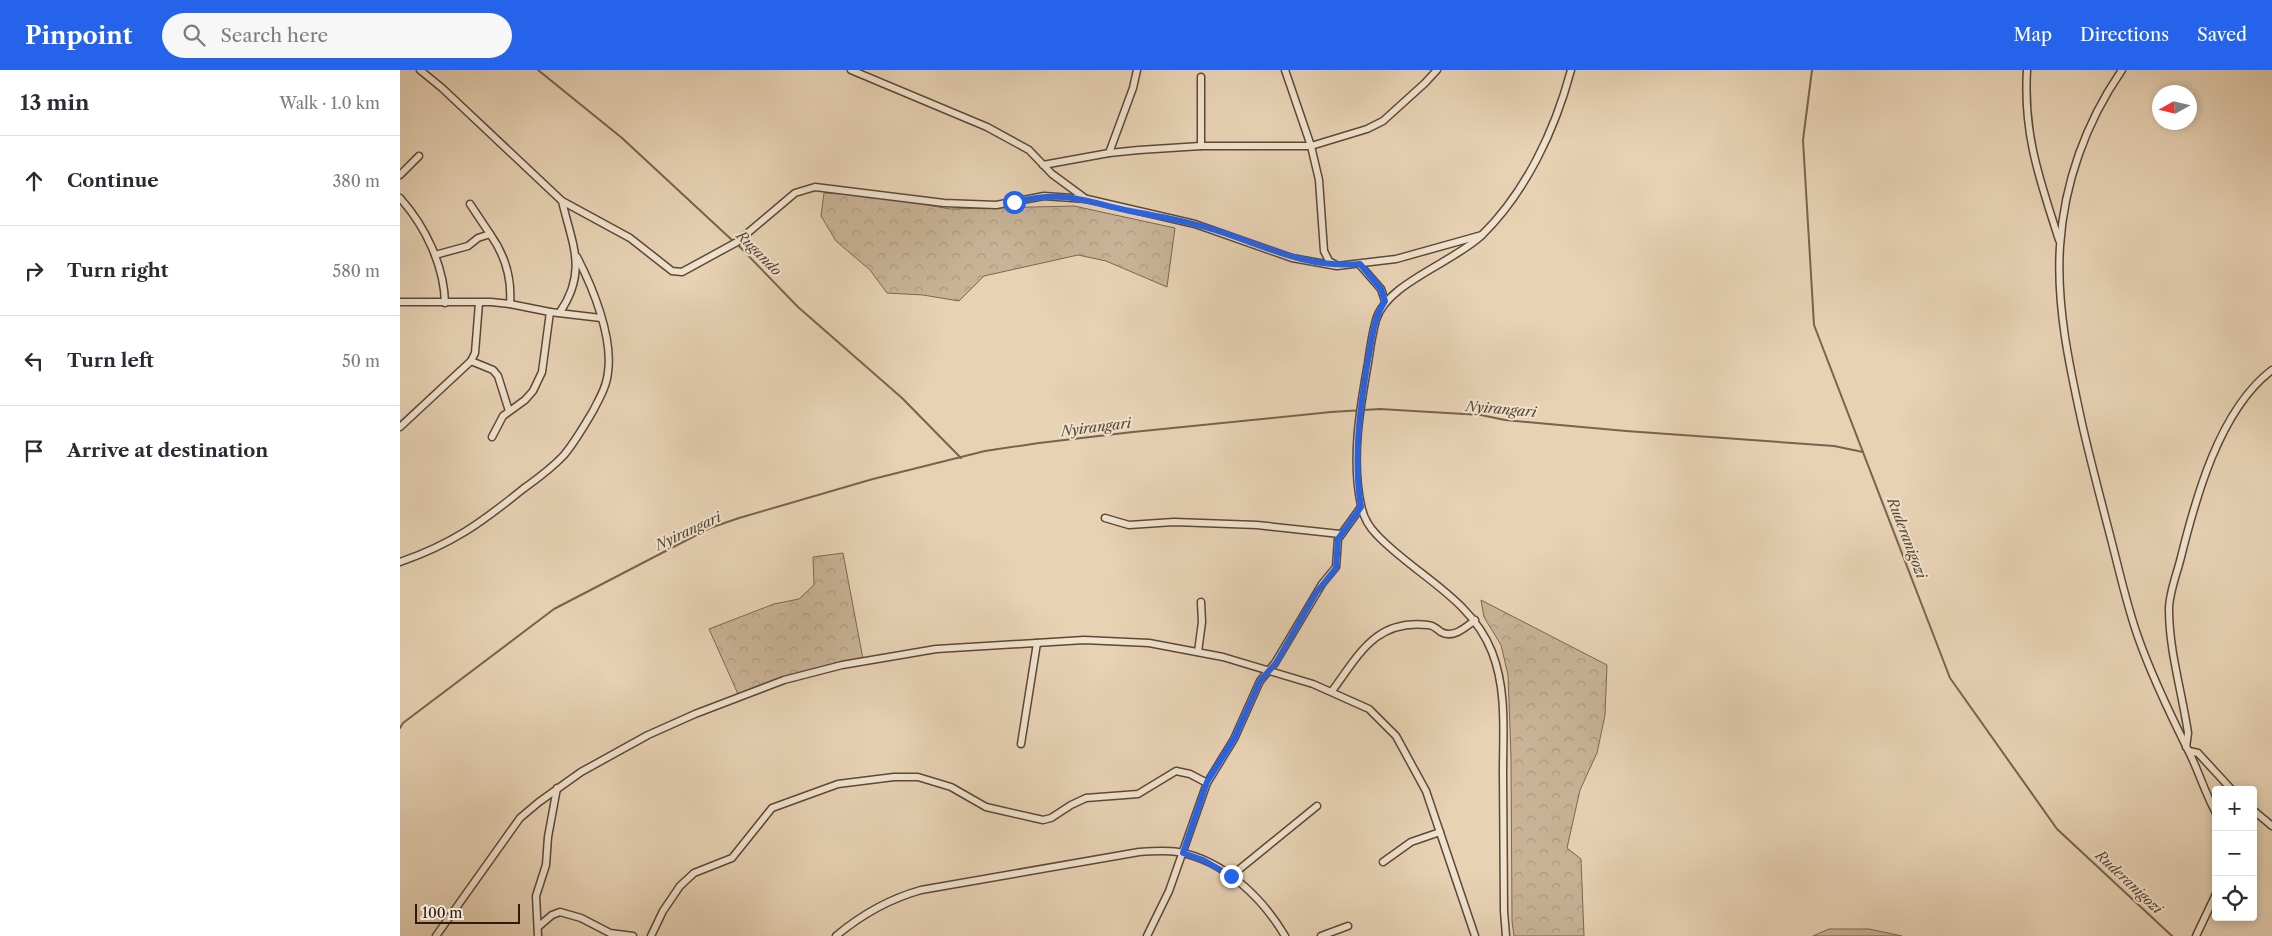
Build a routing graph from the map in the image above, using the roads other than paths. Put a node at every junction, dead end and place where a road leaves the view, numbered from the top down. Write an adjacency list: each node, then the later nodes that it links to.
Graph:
1 (420, 70): 18 (street)
2 (1137, 70): 12 (street)
3 (1285, 70): 11 (street)
4 (1437, 70): 11 (street)
5 (1571, 70): 21 (street)
6 (2026, 70): 22 (street)
7 (2122, 70): 22 (street)
8 (854, 71): 14 (street)
9 (1201, 77): 10 (street)
10 (1201, 146): 11 (street); 12 (street)
11 (1311, 146): 26 (street)
12 (1109, 153): 14 (street)
13 (419, 156): 15 (street)
14 (1044, 165): 17 (street)
15 (400, 175)
16 (400, 198): 23 (street)
17 (1087, 199): 18 (street); 26 (street)
18 (562, 201): 24 (street)
19 (470, 204): 20 (street)
20 (490, 234): 23 (street); 31 (street)
21 (1482, 235): 25 (street); 27 (street)
22 (2060, 244): 51 (street)
23 (435, 255): 29 (street)
24 (577, 257): 33 (street); 34 (street)
25 (1360, 264): 26 (street); 27 (street)
26 (1337, 266)
27 (1385, 301): 40 (street)
28 (400, 302): 29 (street)
29 (445, 303): 30 (street)
30 (479, 303): 31 (street); 35 (street)
31 (510, 304): 32 (street)
32 (550, 312): 33 (street); 37 (street)
33 (560, 312): 34 (street)
34 (601, 318): 43 (street)
35 (471, 361): 37 (street); 38 (street)
36 (2272, 370): 51 (street)
37 (509, 411): 39 (street)
38 (400, 427)
39 (492, 437)
40 (1361, 507): 42 (street); 45 (street)
41 (1106, 518): 42 (street)
42 (1340, 534): 48 (street)
43 (400, 562)
44 (1201, 602): 47 (street)
45 (1475, 620): 49 (street); 75 (street)
46 (1037, 643): 47 (street); 50 (street); 54 (street)
47 (1198, 652): 48 (street)
48 (1269, 669): 49 (street); 52 (street)
49 (1332, 691): 59 (street)
50 (1021, 744)
51 (2188, 749): 53 (street); 55 (street)
52 (1207, 782): 60 (street); 69 (street)
53 (2228, 786)
54 (557, 788): 65 (street); 66 (street)
55 (2212, 804)
56 (1317, 806): 62 (street)
57 (2257, 813): 58 (street)
58 (2272, 826)
59 (1440, 832): 61 (street); 74 (street)
60 (1183, 853): 62 (street); 70 (street); 71 (street)
61 (1383, 862)
62 (1231, 876): 72 (street)
63 (2212, 902): 76 (street)
64 (1348, 926): 73 (street)
65 (538, 927): 67 (street); 68 (street)
66 (436, 936)
67 (538, 936)
68 (633, 936)
69 (652, 936)
70 (836, 936)
71 (1147, 936)
72 (1285, 936)
73 (1321, 936)
74 (1474, 936)
75 (1506, 936)
76 (2196, 936)

